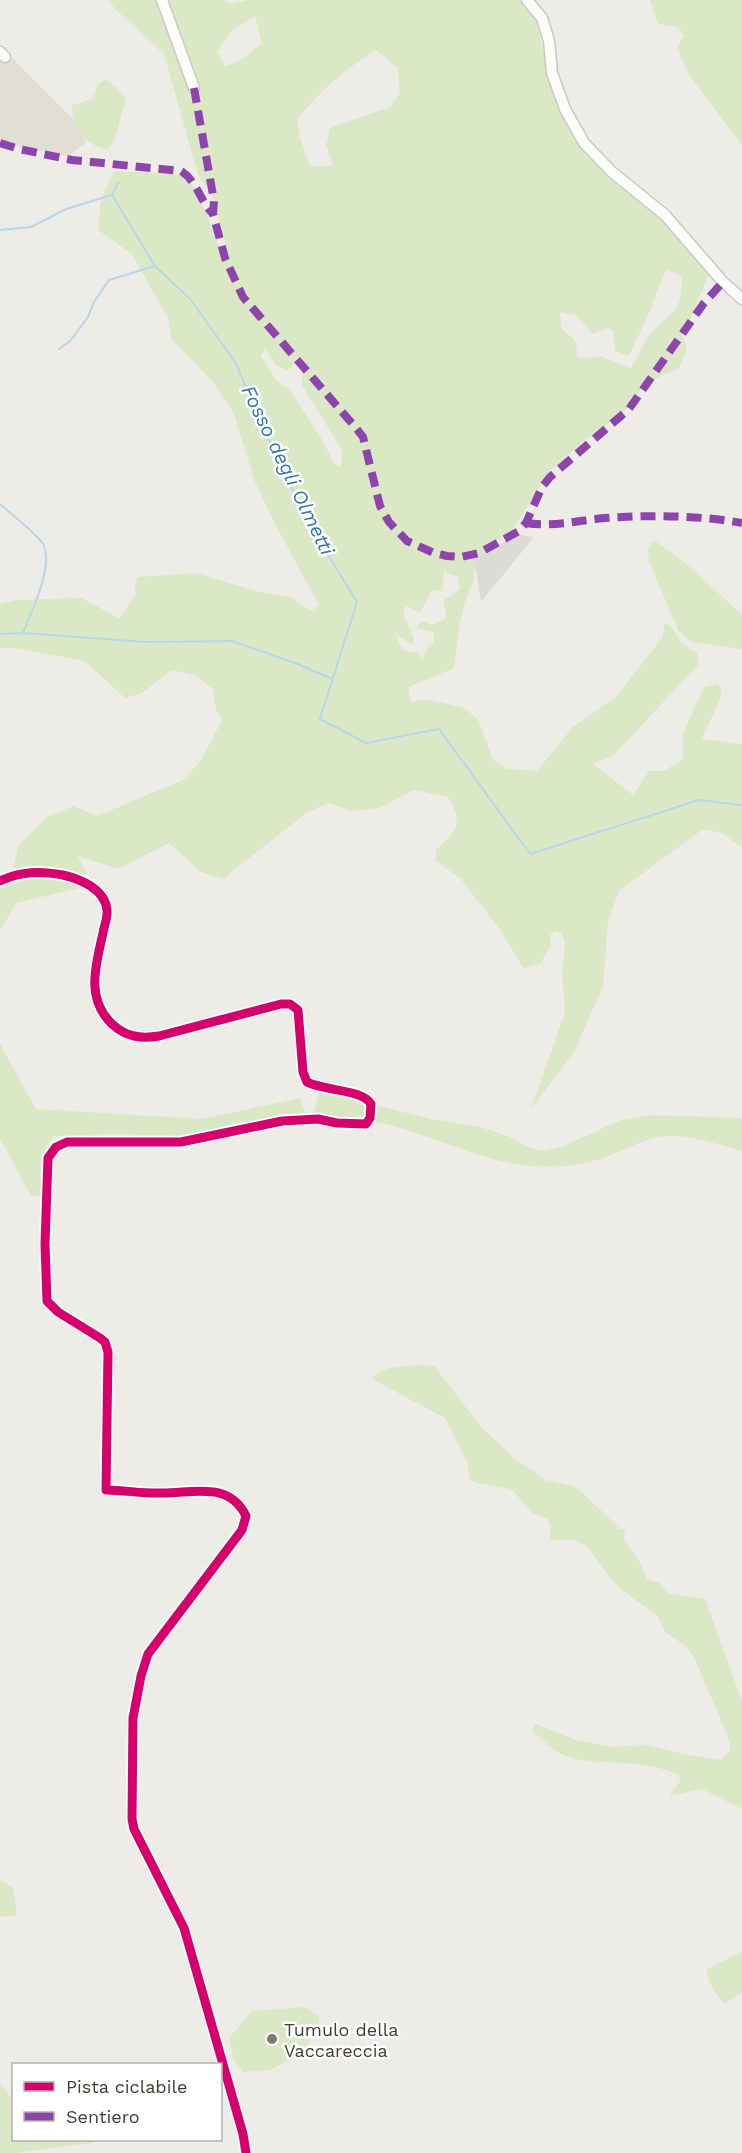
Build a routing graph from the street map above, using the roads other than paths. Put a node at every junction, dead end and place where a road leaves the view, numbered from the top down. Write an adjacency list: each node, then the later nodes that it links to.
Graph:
1 (162, 0): 3 (street)
2 (527, 0): 4 (street)
3 (194, 88)
4 (742, 299)
5 (0, 881): 6 (street)
6 (246, 2153)

